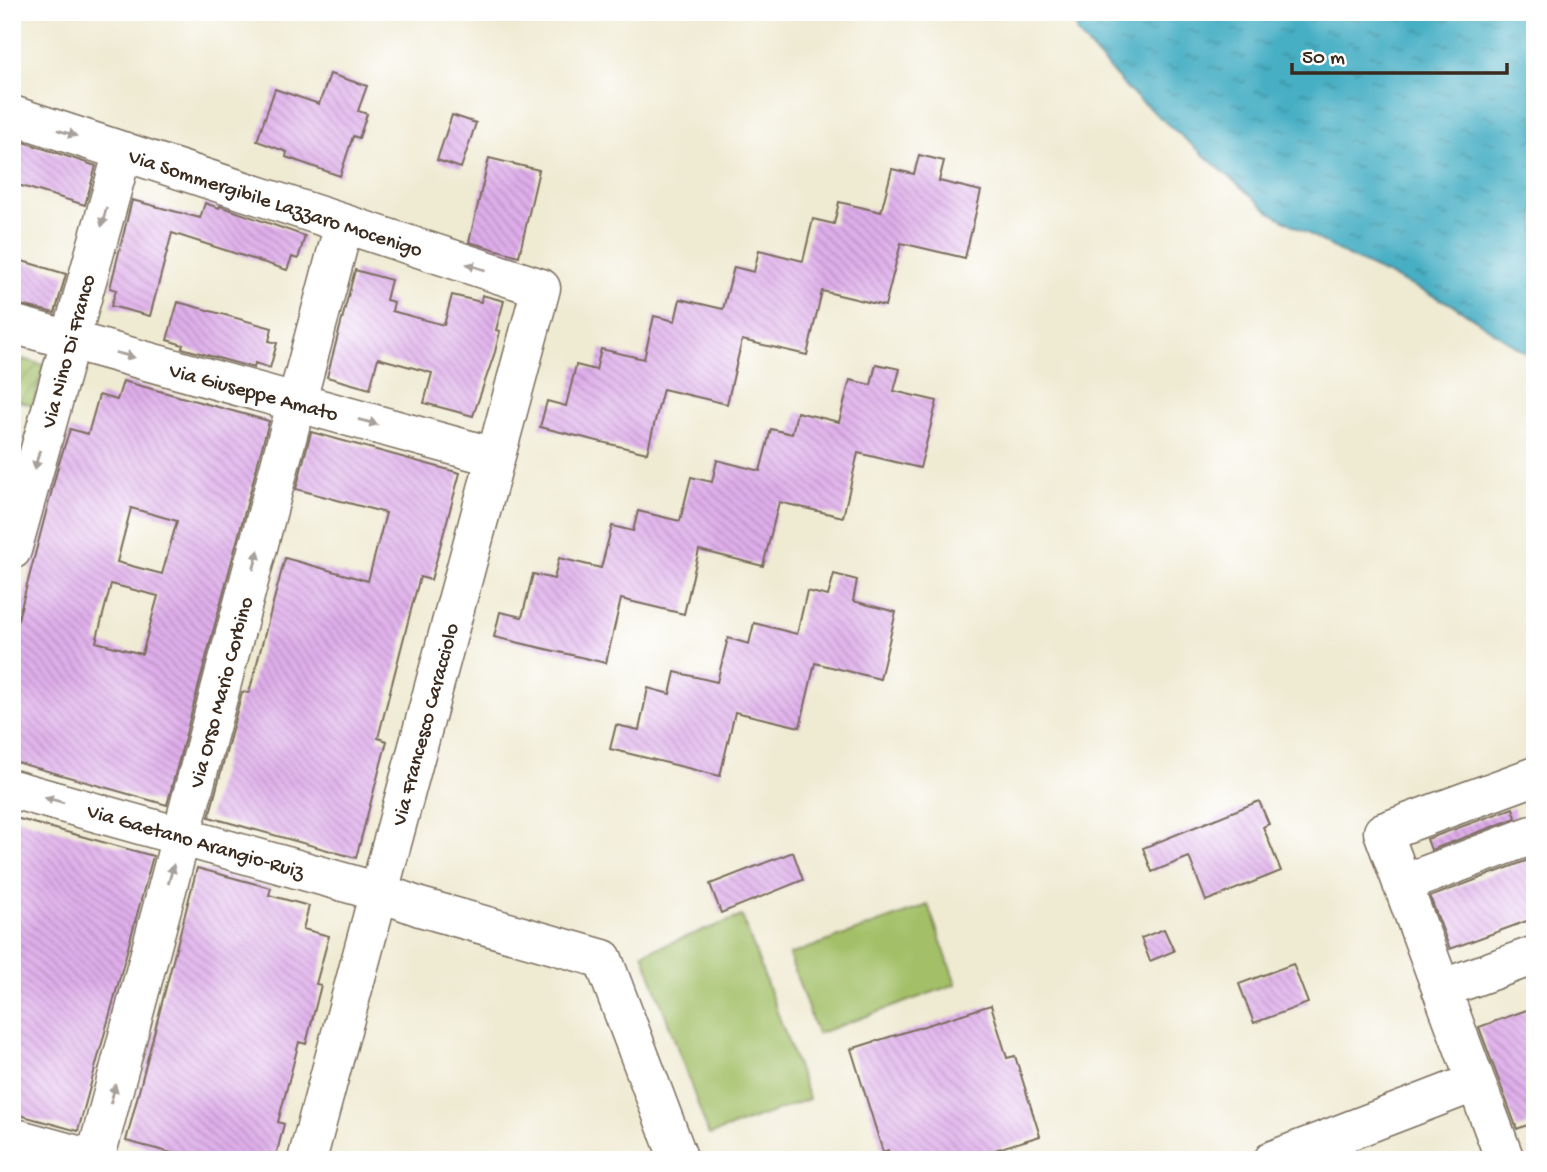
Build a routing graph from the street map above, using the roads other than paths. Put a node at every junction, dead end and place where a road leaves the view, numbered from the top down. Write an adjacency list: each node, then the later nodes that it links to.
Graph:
1 (12, 116): 2 (street, Via Sommergibile Lazzaro Mocenigo, one-way to 2)
2 (123, 151): 3 (street, Via Sommergibile Lazzaro Mocenigo); 6 (street, Via Nino Di Franco, one-way to 6)
3 (344, 224): 4 (street, Via Sommergibile Lazzaro Mocenigo, one-way to 3); 7 (street, Via Orso Mario Corbino)
4 (541, 288): 8 (street, Via Francesco Caracciolo)
5 (12, 324): 6 (street, Via Giuseppe Amato)
6 (70, 340): 7 (street, Via Giuseppe Amato, one-way to 7); 9 (street, Via Nino Di Franco, one-way to 9)
7 (298, 402): 8 (street, Via Giuseppe Amato, one-way to 8); 13 (street, Via Orso Mario Corbino, one-way to 7)
8 (495, 457): 15 (street, Via Francesco Caracciolo)
9 (12, 550)
10 (1534, 778): 14 (street)
11 (12, 789): 13 (street, Via Gaetano Arangio-Ruiz, one-way to 11)
12 (1535, 834): 14 (street)
13 (182, 836): 15 (street, Via Gaetano Arangio-Ruiz); 20 (street, Via Orso Mario Corbino, one-way to 13)
14 (1402, 884): 17 (street)
15 (379, 892): 21 (street, Via Francesco Caracciolo); 22 (street, Via Gaetano Arangio-Ruiz)
16 (1535, 955): 17 (street)
17 (1441, 989): 18 (street)
18 (1476, 1082): 23 (street); 24 (street)
19 (12, 1137): 20 (street)
20 (95, 1160)
21 (307, 1160)
22 (679, 1160)
23 (1273, 1160)
24 (1505, 1160)

